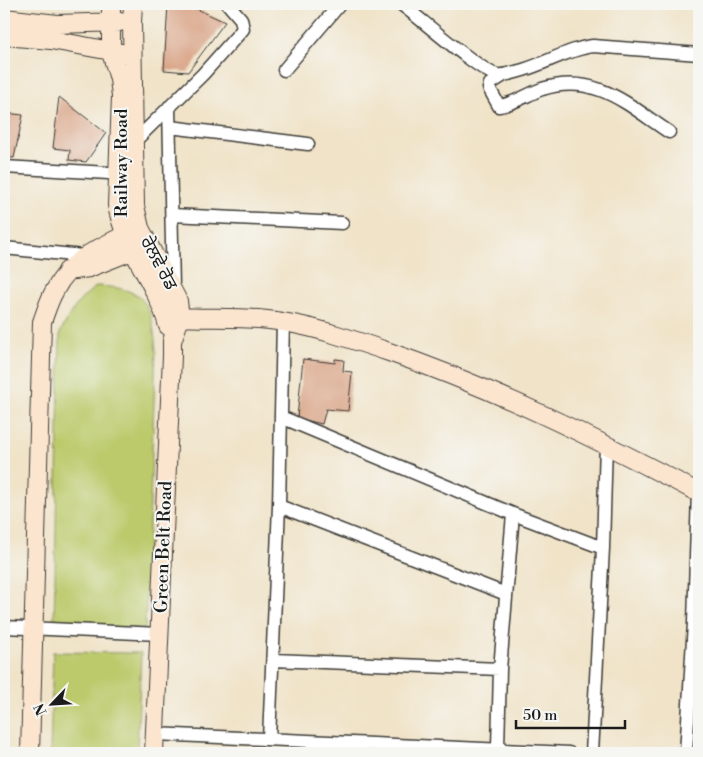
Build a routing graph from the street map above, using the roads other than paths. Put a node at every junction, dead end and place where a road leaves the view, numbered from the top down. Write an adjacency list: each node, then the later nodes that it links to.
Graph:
1 (112, 4): 7 (main road, Railway Road)
2 (133, 4): 8 (main road, ਰੇਲਵੇ ਰੋਡ)
3 (228, 4): 15 (street)
4 (340, 4): 13 (street)
5 (401, 4): 14 (street)
6 (4, 18): 7 (main road)
7 (110, 22): 8 (main road); 10 (main road, Railway Road)
8 (132, 23): 11 (main road, ਰੇਲਵੇ ਰੋਡ)
9 (4, 36): 10 (main road)
10 (111, 52): 11 (main road); 21 (main road, Railway Road)
11 (132, 54): 18 (main road, ਰੇਲਵੇ ਰੋਡ)
12 (699, 54): 14 (street)
13 (284, 70)
14 (504, 75): 17 (street)
15 (169, 107): 16 (street); 18 (street)
16 (170, 128): 19 (street); 23 (street)
17 (669, 132)
18 (135, 141): 22 (main road, ਰੇਲਵੇ ਰੋਡ)
19 (308, 144)
20 (4, 167): 21 (street)
21 (118, 174): 22 (street); 25 (main road, Railway Road)
22 (136, 175): 25 (main road, ਰੇਲਵੇ ਰੋਡ)
23 (172, 215): 24 (street); 31 (street)
24 (342, 223)
25 (132, 232): 26 (main road, ਰੇਲਵੇ ਰੋਡ); 28 (main road, Railway Road); 29 (main road)
26 (148, 244): 28 (main road); 31 (main road, ਰੇਲਵੇ ਰੋਡ)
27 (4, 248): 29 (street)
28 (132, 252): 30 (main road); 32 (main road, Railway Road)
29 (83, 256): 30 (main road)
30 (67, 271): 44 (main road)
31 (173, 288): 32 (main road, ਰੇਲਵੇ ਰੋਡ)
32 (173, 317): 33 (main road); 34 (main road, Railway Road)
33 (283, 322): 35 (street); 36 (main road)
34 (172, 341): 45 (main road, Green Belt Road)
35 (281, 417): 38 (street); 39 (street)
36 (606, 443): 37 (main road); 40 (street)
37 (699, 492): 42 (street)
38 (279, 506): 41 (street); 46 (street)
39 (513, 514): 40 (street); 41 (street)
40 (603, 548): 54 (street)
41 (506, 594): 47 (street)
42 (697, 624): 55 (street)
43 (4, 627): 44 (street)
44 (32, 628): 45 (street); 51 (main road)
45 (160, 634): 48 (main road, Green Belt Road)
46 (273, 660): 47 (street); 49 (street)
47 (500, 669): 50 (street)
48 (155, 734): 49 (street); 52 (main road, Green Belt Road)
49 (269, 739): 50 (street)
50 (498, 748): 53 (street)
51 (30, 753)
52 (154, 753)
53 (569, 753)
54 (592, 753)
55 (686, 753)

